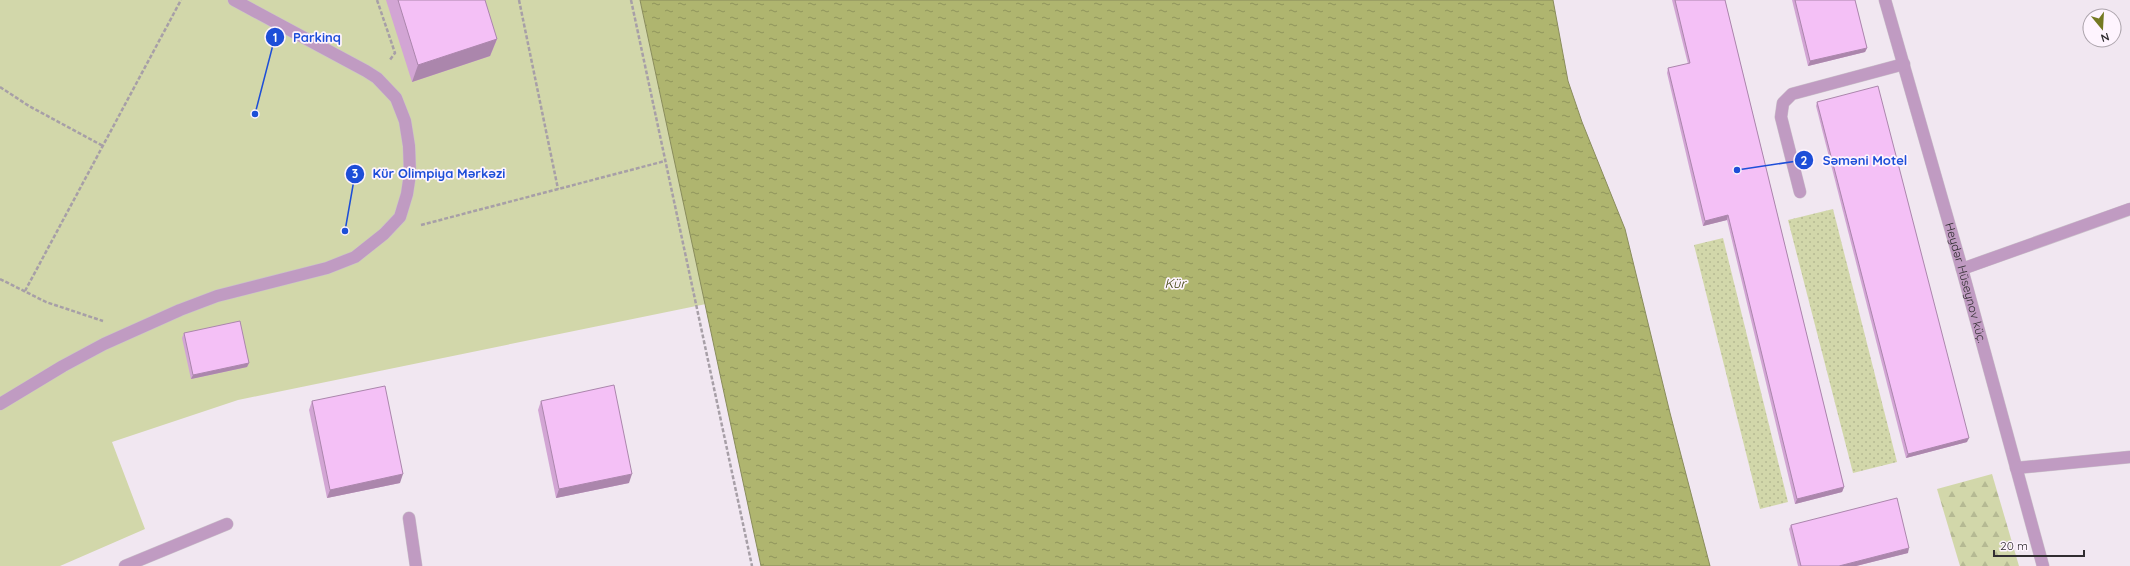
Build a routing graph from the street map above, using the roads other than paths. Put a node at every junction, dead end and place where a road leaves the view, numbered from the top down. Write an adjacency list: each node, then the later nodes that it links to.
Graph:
1 (234, 0): 7 (street)
2 (1885, 0): 3 (street, Heydər Hüseynov küç.)
3 (1904, 64): 4 (street); 6 (street, Heydər Hüseynov küç.)
4 (1800, 192)
5 (2130, 209): 6 (street)
6 (1962, 269): 9 (street, Heydər Hüseynov küç.)
7 (0, 404)
8 (2130, 457): 9 (street)
9 (2016, 468): 14 (street, Heydər Hüseynov küç.)
10 (409, 518): 13 (street)
11 (227, 524): 12 (street)
12 (125, 566)
13 (416, 566)
14 (2043, 566)

